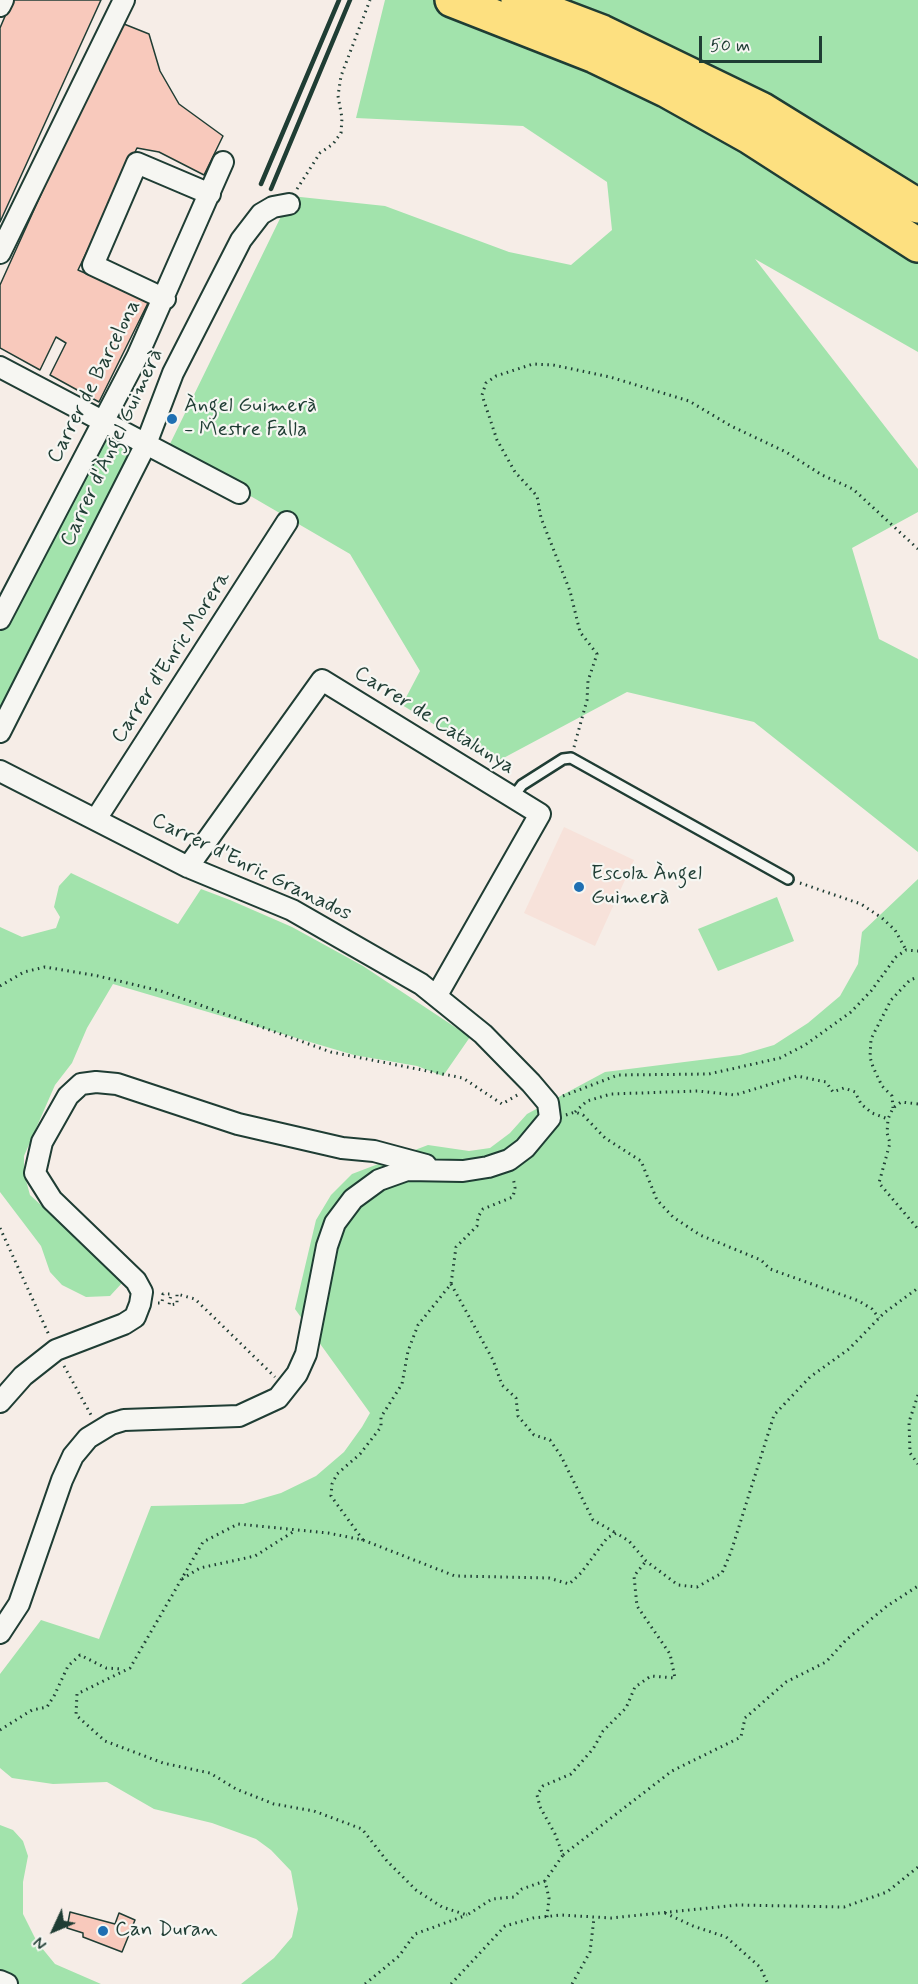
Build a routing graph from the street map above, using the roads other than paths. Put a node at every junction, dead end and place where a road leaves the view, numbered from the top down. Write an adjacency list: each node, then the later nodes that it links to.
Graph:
1 (3, 0): 5 (street)
2 (124, 0): 11 (street)
3 (452, 0): 10 (highway)
4 (518, 0): 9 (highway)
5 (0, 6)
6 (223, 162): 7 (street, Carrer de Barcelona)
7 (210, 194): 12 (street, Carrer de Barcelona); 12 (street)
8 (289, 204): 15 (street, Carrer d'Àngel Guimerà)
9 (918, 206)
10 (918, 245)
11 (0, 253)
12 (165, 298): 14 (street, Carrer de Barcelona)
13 (0, 367): 14 (street)
14 (102, 421): 15 (street); 18 (street, Carrer de Barcelona)
15 (146, 444): 16 (street); 19 (street, Carrer d'Àngel Guimerà)
16 (239, 493)
17 (287, 522): 22 (street, Carrer d'Enric Morera)
18 (0, 619)
19 (0, 732)
20 (0, 771): 22 (street, Carrer d'Enric Granados)
21 (513, 797): 23 (street, Carrer de Catalunya); 24 (lane); 25 (street, Carrer de Catalunya)
22 (96, 819): 23 (street, Carrer d'Enric Granados)
23 (188, 867): 25 (street, Carrer d'Enric Granados)
24 (788, 879)
25 (437, 995): 27 (street, Carrer d'Enric Granados)
26 (342, 1148): 27 (street); 28 (street); 29 (street)
27 (437, 1169): 28 (street)
28 (365, 1188): 30 (street)
29 (0, 1402)
30 (0, 1633)
31 (0, 1981): 32 (street)
32 (7, 1984)

